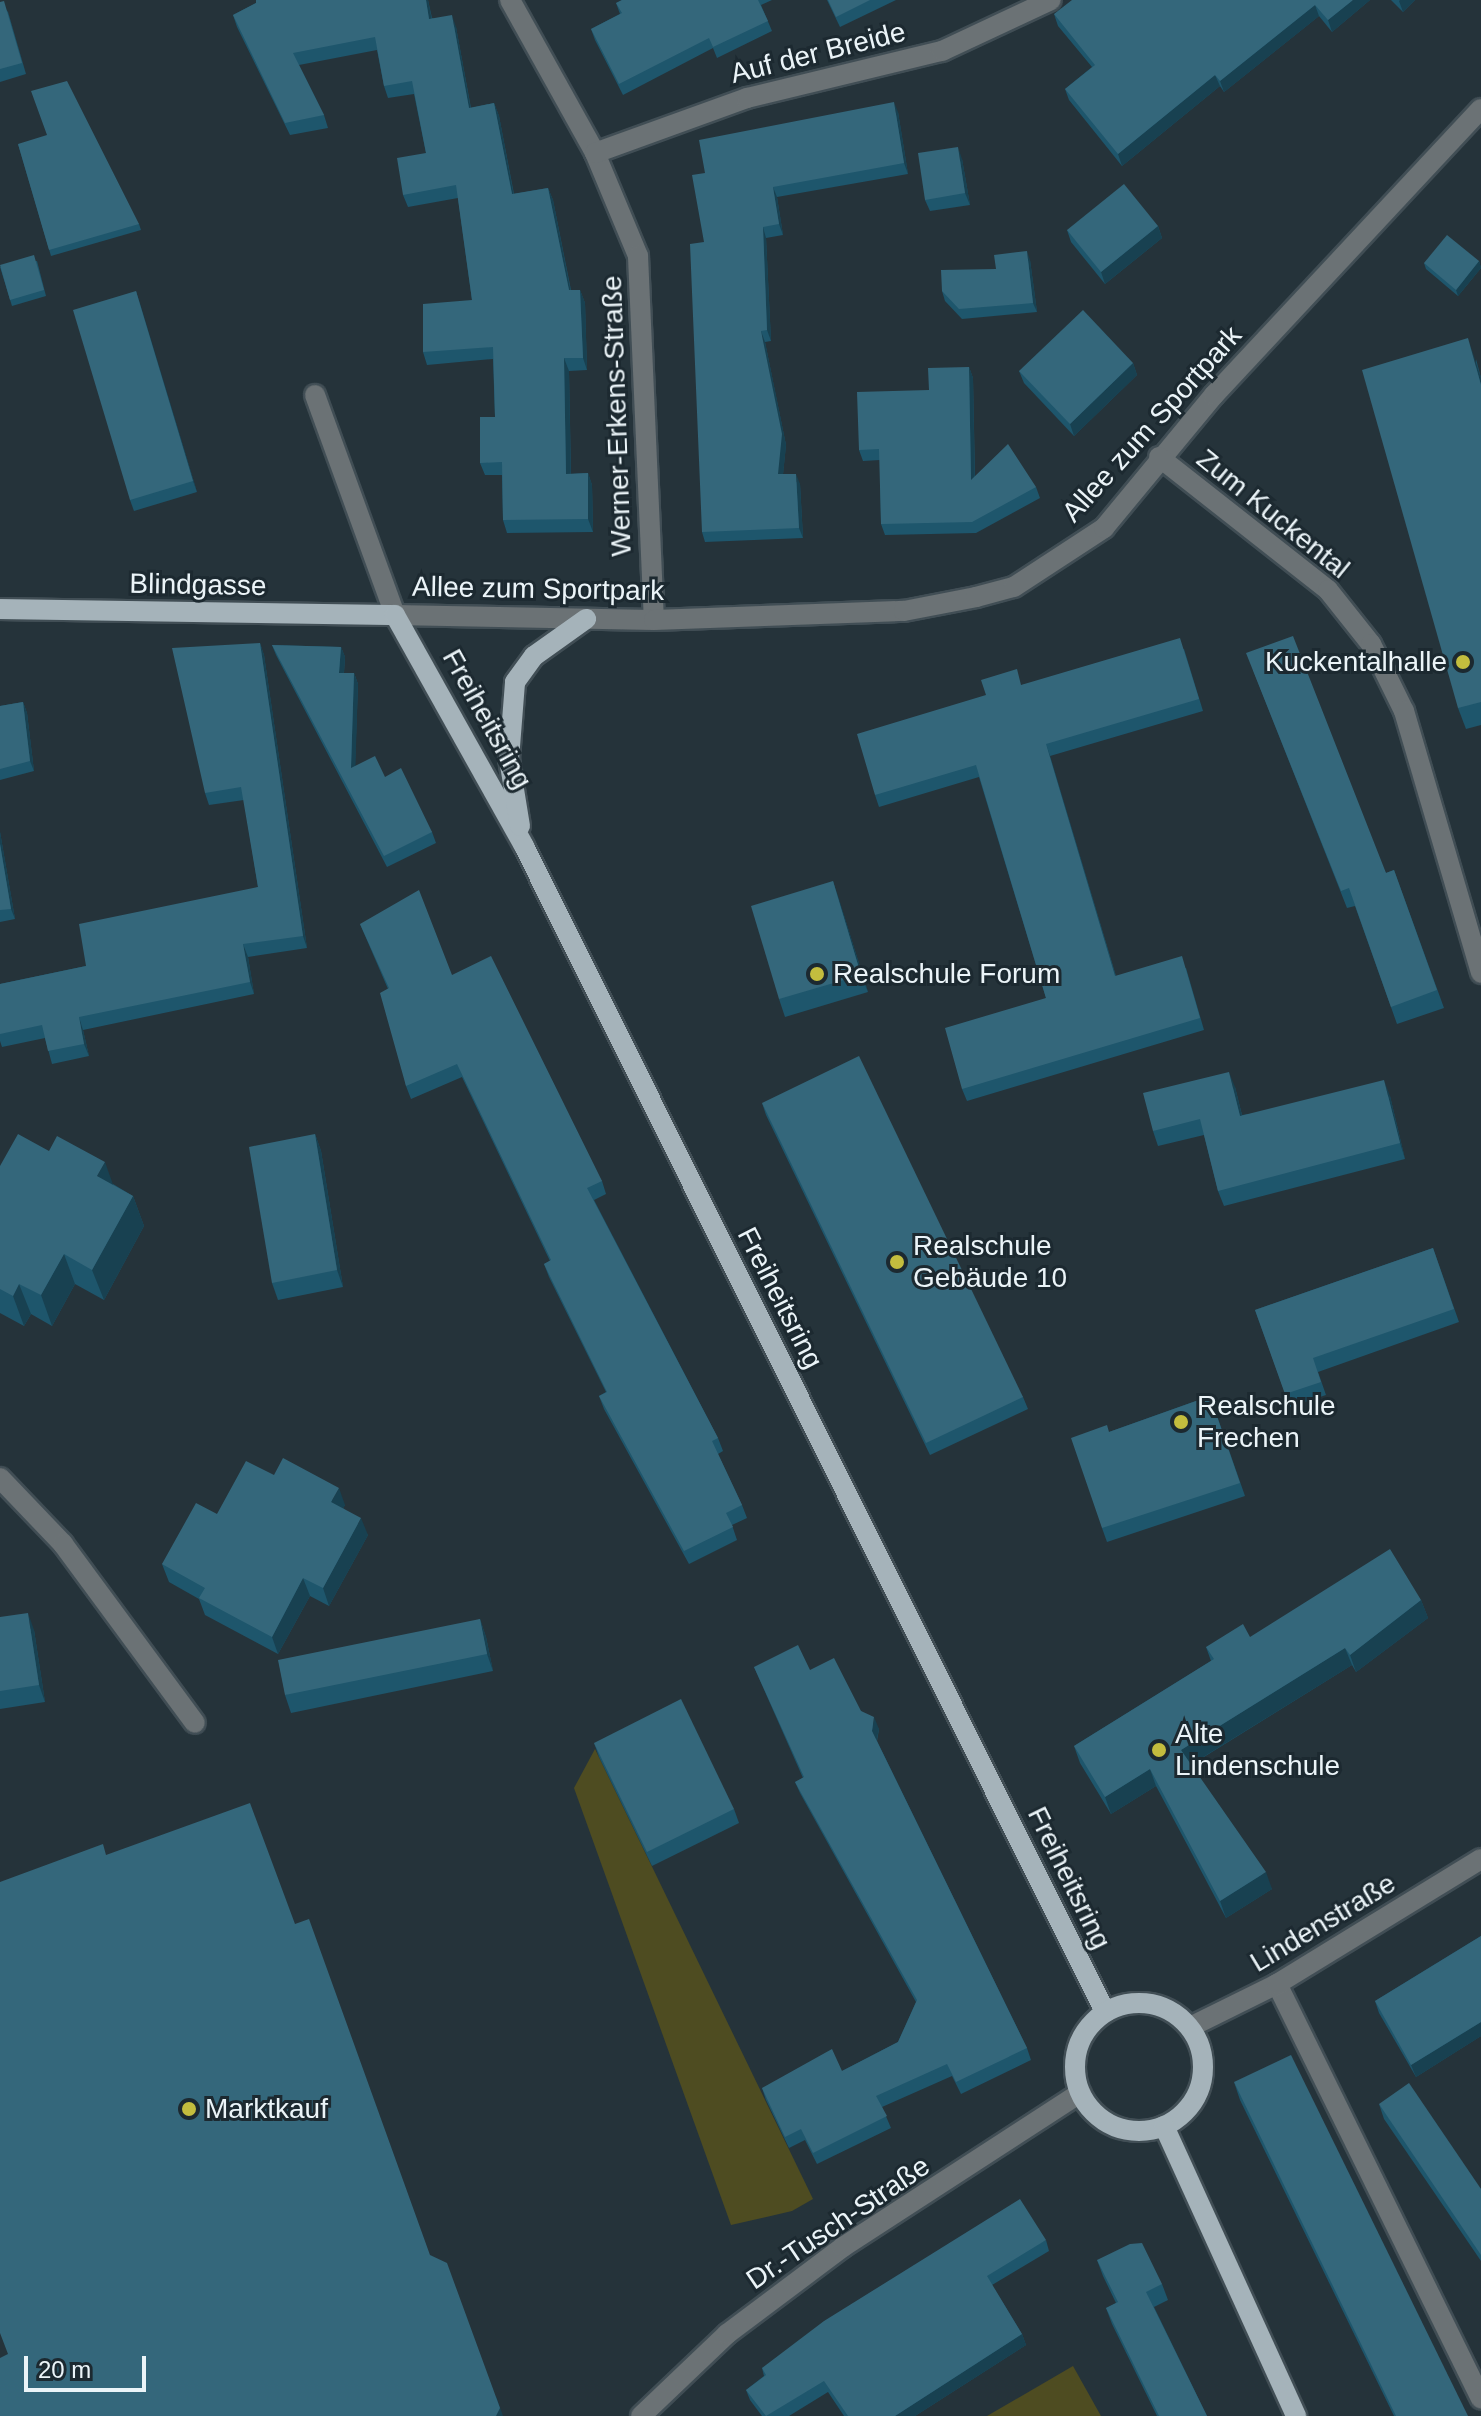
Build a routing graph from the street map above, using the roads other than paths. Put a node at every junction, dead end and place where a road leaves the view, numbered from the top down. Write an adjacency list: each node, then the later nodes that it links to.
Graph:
1 (510, 0): 4 (street, Werner-Erkens-Straße)
2 (1051, 0): 4 (street, Auf der Breide)
3 (1481, 109): 6 (street, Allee zum Sportpark)
4 (595, 153): 10 (street, Werner-Erkens-Straße)
5 (315, 395): 8 (street)
6 (1159, 457): 10 (street, Allee zum Sportpark); 12 (street, Zum Kuckental)
7 (0, 609): 8 (main road, Blindgasse)
8 (395, 615): 9 (street, Allee zum Sportpark); 11 (main road, Freiheitsring)
9 (586, 619): 10 (street, Allee zum Sportpark); 11 (main road)
10 (654, 620)
11 (524, 846): 17 (main road, Freiheitsring)
12 (1481, 973)
13 (0, 1478): 14 (street)
14 (195, 1723)
15 (1481, 1859): 16 (street, Lindenstraße)
16 (1277, 1984): 18 (street, Lindenstraße); 21 (street)
17 (1105, 2012): 18 (main road); 19 (main road)
18 (1190, 2027): 20 (main road)
19 (1080, 2093): 20 (main road); 22 (street, Dr.-Tusch-Straße)
20 (1164, 2126): 23 (main road)
21 (1481, 2399)
22 (641, 2416)
23 (1296, 2416)

